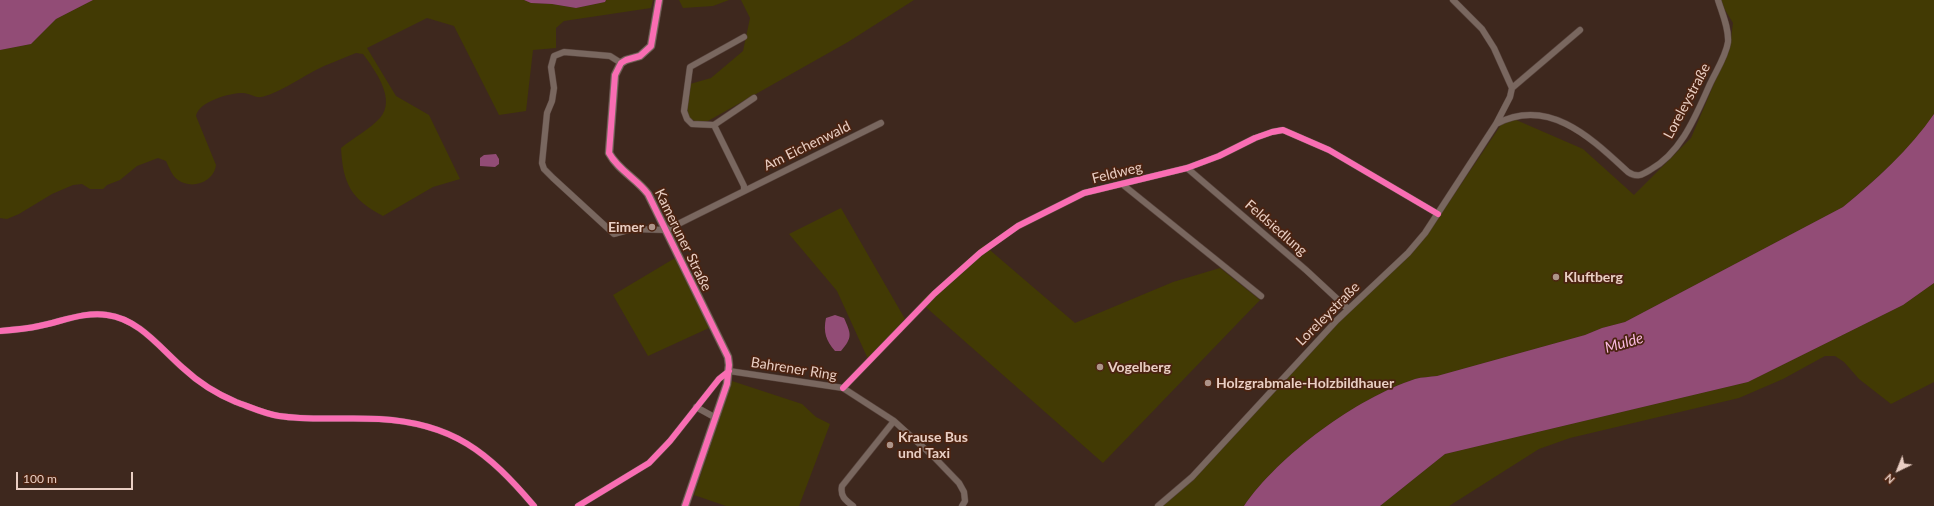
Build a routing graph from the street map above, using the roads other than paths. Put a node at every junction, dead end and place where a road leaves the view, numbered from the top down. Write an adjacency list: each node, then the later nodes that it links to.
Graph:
1 (1453, 0): 7 (street)
2 (1718, 0): 11 (street, Loreleystraße)
3 (658, 2): 6 (street)
4 (1580, 30): 7 (street, Loreleystraße)
5 (744, 37): 10 (street)
6 (621, 63): 16 (street, Kameruner Straße); 16 (street)
7 (1512, 88): 11 (street, Loreleystraße)
8 (754, 98): 10 (street)
9 (881, 123): 14 (street, Am Eichenwald)
10 (714, 124): 14 (street)
11 (1496, 124): 15 (street, Loreleystraße)
12 (1187, 168): 13 (street, Feldweg); 15 (street, Feldweg); 18 (street, Feldsiedlung)
13 (1122, 184): 17 (street); 21 (street, Feldweg)
14 (744, 191): 16 (street, Am Eichenwald)
15 (1438, 214): 18 (street, Loreleystraße)
16 (666, 230): 20 (street, Kameruner Straße)
17 (1261, 296)
18 (1348, 309): 30 (street, Loreleystraße)
19 (0, 331): 25 (street)
20 (729, 371): 21 (street, Bahrener Ring); 22 (street); 23 (street)
21 (844, 388): 24 (street, Bahrener Ring)
22 (696, 406): 23 (street); 26 (street)
23 (716, 418): 27 (street)
24 (894, 421): 28 (street); 29 (street, Bahrener Ring)
25 (534, 506)
26 (578, 506)
27 (685, 506)
28 (853, 506)
29 (962, 506)
30 (1158, 506)

